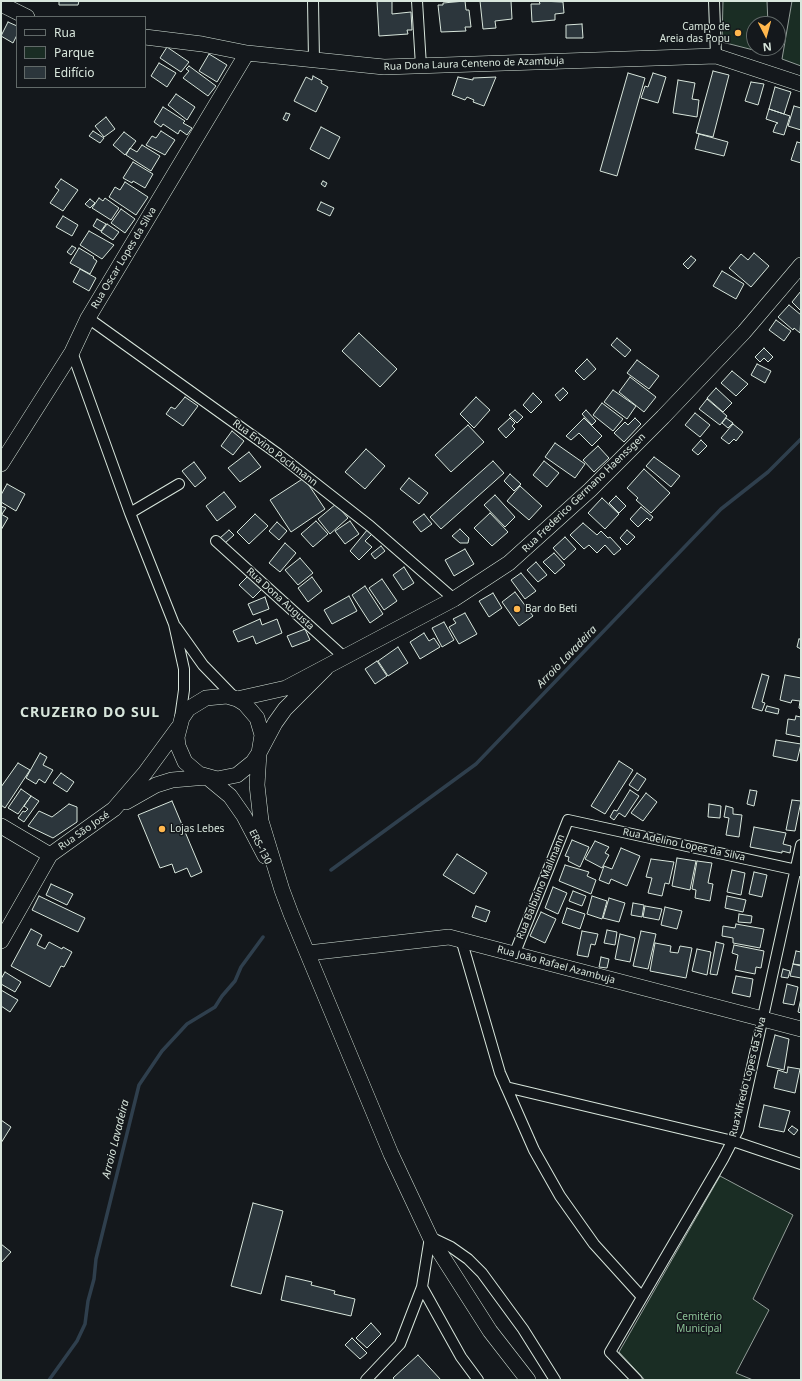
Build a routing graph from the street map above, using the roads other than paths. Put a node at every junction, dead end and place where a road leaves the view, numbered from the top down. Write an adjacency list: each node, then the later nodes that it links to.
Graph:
1 (314, 1): 9 (street)
2 (417, 1): 10 (street)
3 (714, 1): 8 (street)
4 (1, 4): 5 (main road)
5 (25, 16)
6 (146, 37): 7 (main road, Rua Dona Laura Centeno de Azambuja)
7 (247, 52): 9 (main road, Rua Dona Laura Centeno de Azambuja); 13 (main road, Rua Oscar Lopes da Silva)
8 (716, 56): 10 (main road, Rua Dona Laura Centeno de Azambuja); 11 (main road, Rua Dona Laura Centeno de Azambuja)
9 (314, 60): 10 (main road, Rua Dona Laura Centeno de Azambuja)
10 (421, 66)
11 (801, 84)
12 (801, 266): 19 (main road, Rua Frederico Germano Haenssgen)
13 (88, 318): 14 (main road, Rua Oscar Lopes da Silva); 19 (street, Rua Ervino Pochmann)
14 (72, 352): 15 (main road, Rua Oscar Lopes da Silva); 17 (street)
15 (1, 464)
16 (179, 484): 17 (street)
17 (130, 513): 20 (street)
18 (216, 541): 21 (street, Rua Dona Augusta)
19 (454, 599): 21 (main road, Rua Frederico Germano Haenssgen)
20 (174, 624): 23 (street); 24 (street)
21 (344, 657): 22 (main road, Rua Frederico Germano Haenssgen)
22 (326, 668): 23 (main road); 25 (main road)
23 (237, 699): 24 (main road); 25 (main road)
24 (178, 728): 26 (main road); 27 (main road, Rua São José)
25 (259, 753): 26 (main road); 33 (main road, ERS-130)
26 (207, 777): 27 (main road); 33 (main road, ERS-130)
27 (114, 809): 31 (main road, Rua São José)
28 (568, 820): 32 (street, Rua Adelino Lopes da Silva); 37 (street, Rua Balbuino Mallmann)
29 (1, 826): 31 (main road)
30 (801, 844): 32 (street, Rua Alfredo Lopes da Silva)
31 (50, 854): 35 (main road, Rua São José)
32 (798, 870): 38 (street, Rua Alfredo Lopes da Silva)
33 (282, 890): 36 (main road)
34 (461, 939): 36 (main road, Rua João Rafael Azambuja); 37 (main road, Rua João Rafael Azambuja); 40 (street)
35 (1, 941)
36 (308, 953): 43 (main road)
37 (514, 955): 38 (main road, Rua João Rafael Azambuja)
38 (762, 1020): 39 (main road, Rua João Rafael Azambuja); 41 (street, Rua Alfredo Lopes da Silva)
39 (801, 1029)
40 (506, 1086): 41 (street); 45 (street)
41 (733, 1141): 42 (street); 45 (street, Rua Alfredo Lopes da Silva)
42 (801, 1164)
43 (430, 1237): 44 (street); 48 (main road); 49 (street)
44 (422, 1287): 46 (street); 47 (street)
45 (642, 1297): 50 (street, Rua Alfredo Lopes da Silva)
46 (366, 1380)
47 (478, 1380)
48 (528, 1380)
49 (555, 1380)
50 (637, 1380)

